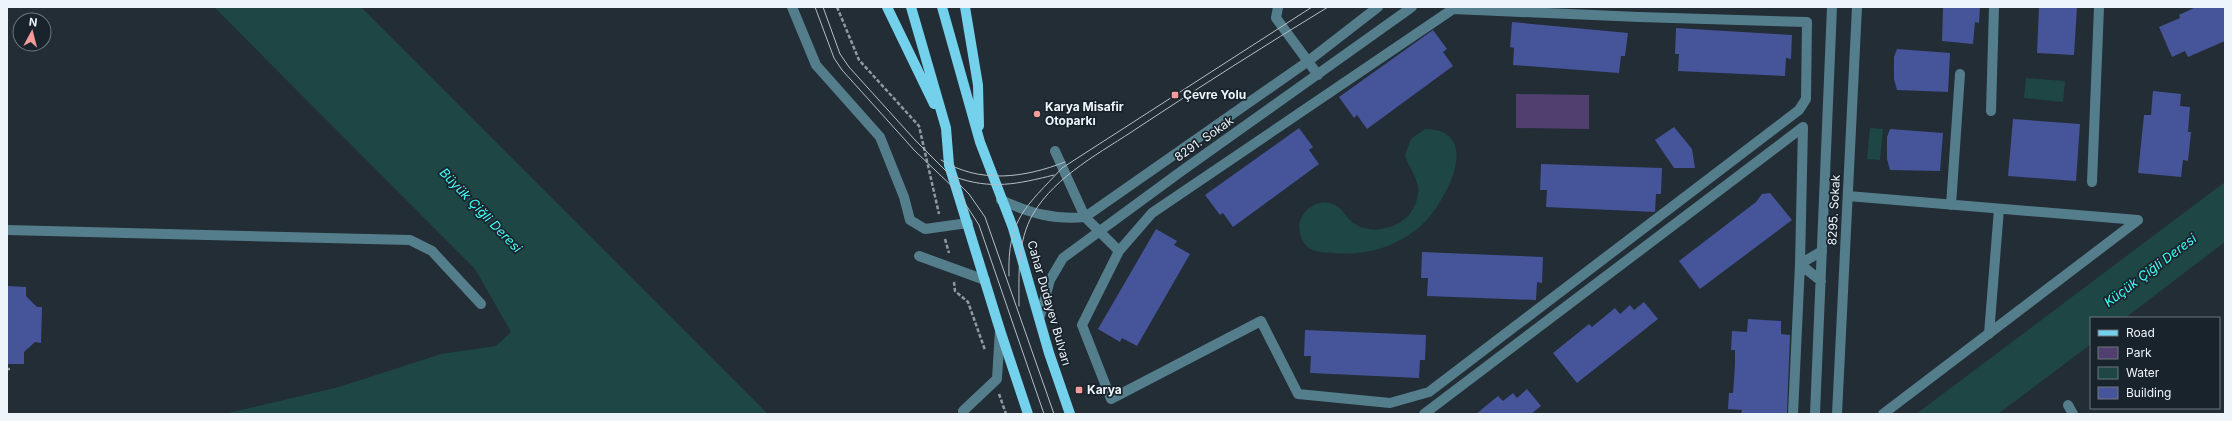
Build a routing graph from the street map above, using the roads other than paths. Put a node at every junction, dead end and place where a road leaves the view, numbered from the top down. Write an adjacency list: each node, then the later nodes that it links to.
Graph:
1 (792, 7): 26 (street)
2 (888, 7): 17 (main road)
3 (910, 7): 17 (main road)
4 (942, 7): 18 (main road)
5 (965, 7): 18 (main road)
6 (1278, 7): 13 (street)
7 (1378, 7): 13 (street, 8291. Sokak)
8 (1412, 7): 15 (street, 8291. Sokak)
9 (1832, 7): 30 (street, 8295. Sokak)
10 (1857, 7): 21 (street, 8295. Sokak)
11 (1994, 7): 16 (street)
12 (2099, 7): 20 (street)
13 (1307, 62): 15 (street); 25 (street, 8291. Sokak)
14 (1960, 74): 23 (street)
15 (1318, 75): 28 (street, 8291. Sokak)
16 (1991, 112)
17 (946, 128): 26 (main road)
18 (980, 142): 22 (main road, Cahar Dudayev Bulvarı)
19 (1055, 151): 25 (street)
20 (2092, 182)
21 (1848, 196): 23 (street); 45 (street, 8295. Sokak)
22 (1001, 200): 25 (street); 36 (main road, Cahar Dudayev Bulvarı)
23 (1951, 205): 24 (street)
24 (1998, 208): 38 (street); 38 (street)
25 (1085, 217): 28 (street)
26 (968, 223): 33 (main road)
27 (7, 230): 35 (street)
28 (1099, 232): 29 (street); 36 (street, 8291. Sokak)
29 (1119, 251): 29 (street)
30 (1822, 251): 32 (street); 34 (street, 8295. Sokak)
31 (919, 256): 33 (street)
32 (1800, 264): 34 (street); 42 (street); 43 (street)
33 (985, 280): 37 (main road)
34 (1821, 281): 44 (street, 8295. Sokak)
35 (481, 304)
36 (1040, 316): 41 (main road, Cahar Dudayev Bulvarı)
37 (1000, 330): 39 (street); 40 (main road)
38 (1989, 334): 46 (street)
39 (964, 414)
40 (1028, 414)
41 (1070, 414)
42 (1424, 414)
43 (1793, 414)
44 (1815, 414)
45 (1837, 414)
46 (1883, 414)

